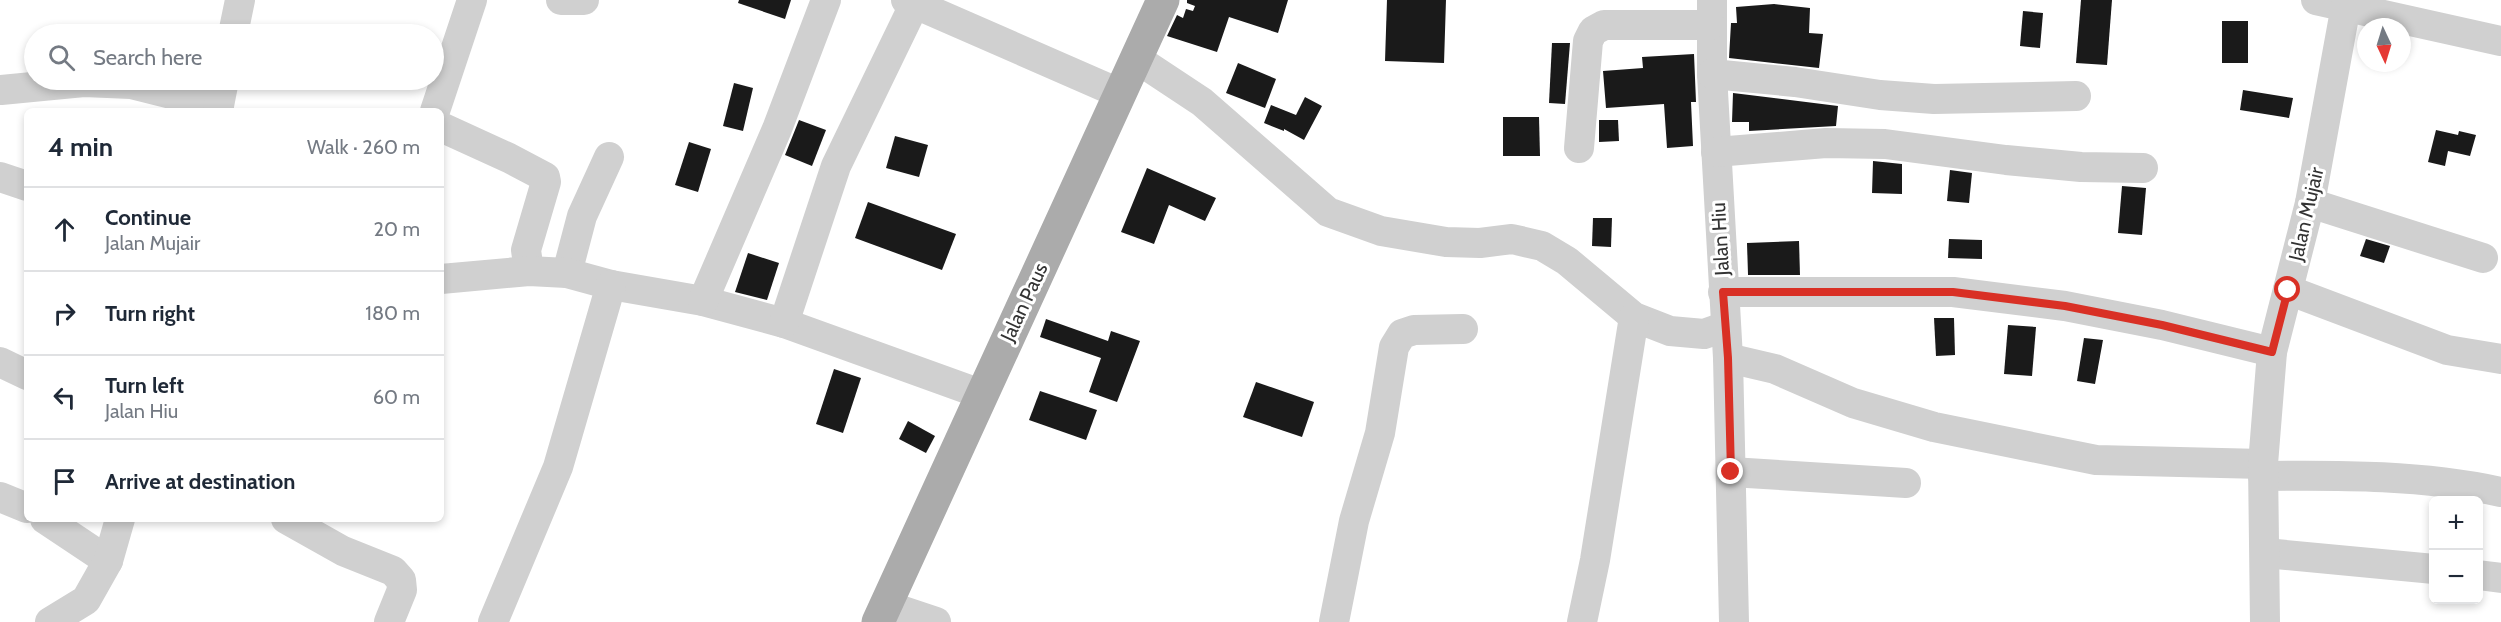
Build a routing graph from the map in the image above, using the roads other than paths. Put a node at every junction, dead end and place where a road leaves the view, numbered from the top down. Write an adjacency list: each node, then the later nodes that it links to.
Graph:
1 (240, 0): 11 (street)
2 (472, 0): 15 (street)
3 (561, 0): 4 (street)
4 (584, 0)
5 (826, 0): 39 (street)
6 (1163, 0): 13 (main road, Jalan Paus)
7 (2316, 0): 9 (street)
8 (910, 3): 20 (street); 41 (street)
9 (2346, 3): 12 (street); 31 (street, Jalan Mujair)
10 (1711, 12): 14 (street, Jalan Hiu); 25 (street)
11 (235, 24)
12 (2501, 40)
13 (1137, 59): 20 (main road, Jalan Paus); 40 (street)
14 (1712, 74): 21 (street); 26 (street, Jalan Hiu)
15 (444, 84)
16 (24, 88): 17 (street)
17 (1, 90)
18 (167, 90): 22 (street)
19 (442, 90): 23 (street)
20 (1121, 94): 49 (main road, Jalan Paus)
21 (2076, 96)
22 (221, 99)
23 (436, 108)
24 (444, 128): 33 (street)
25 (1579, 148)
26 (1716, 152): 28 (street); 38 (street, Jalan Hiu)
27 (609, 157): 34 (street)
28 (2143, 168)
29 (0, 177): 30 (street)
30 (24, 185)
31 (2310, 203): 32 (street); 37 (street, Jalan Mujair)
32 (2483, 258)
33 (529, 271): 34 (street); 35 (street)
34 (567, 273): 36 (street)
35 (444, 279)
36 (611, 285): 39 (street); 67 (street)
37 (2288, 290): 44 (street, Jalan Mujair); 46 (street)
38 (1723, 292): 42 (street, Jalan Hiu); 44 (street)
39 (703, 301): 41 (street)
40 (1634, 317): 42 (street); 70 (street)
41 (784, 323): 49 (street)
42 (1725, 327): 45 (street, Jalan Hiu)
43 (1463, 329): 69 (street)
44 (2272, 352): 50 (street, Jalan Mujair)
45 (1728, 358): 50 (street); 51 (street, Jalan Hiu)
46 (2501, 360)
47 (0, 362): 48 (street)
48 (24, 374)
49 (981, 394): 64 (main road, Jalan Paus)
50 (2263, 470): 53 (street); 59 (street, Jalan Mujair)
51 (1731, 472): 52 (street); 71 (street, Jalan Hiu)
52 (1906, 483)
53 (2501, 492)
54 (0, 497): 55 (street)
55 (24, 507)
56 (50, 522): 60 (street)
57 (119, 522): 60 (street)
58 (292, 522): 66 (street)
59 (2265, 553): 61 (street); 72 (street, Jalan Mujair)
60 (108, 561): 65 (street)
61 (2429, 569)
62 (2483, 576): 63 (street)
63 (2501, 578)
64 (881, 614): 68 (street)
65 (50, 622)
66 (389, 622)
67 (493, 622)
68 (936, 622)
69 (1334, 622)
70 (1582, 622)
71 (1734, 622)
72 (2265, 622)

